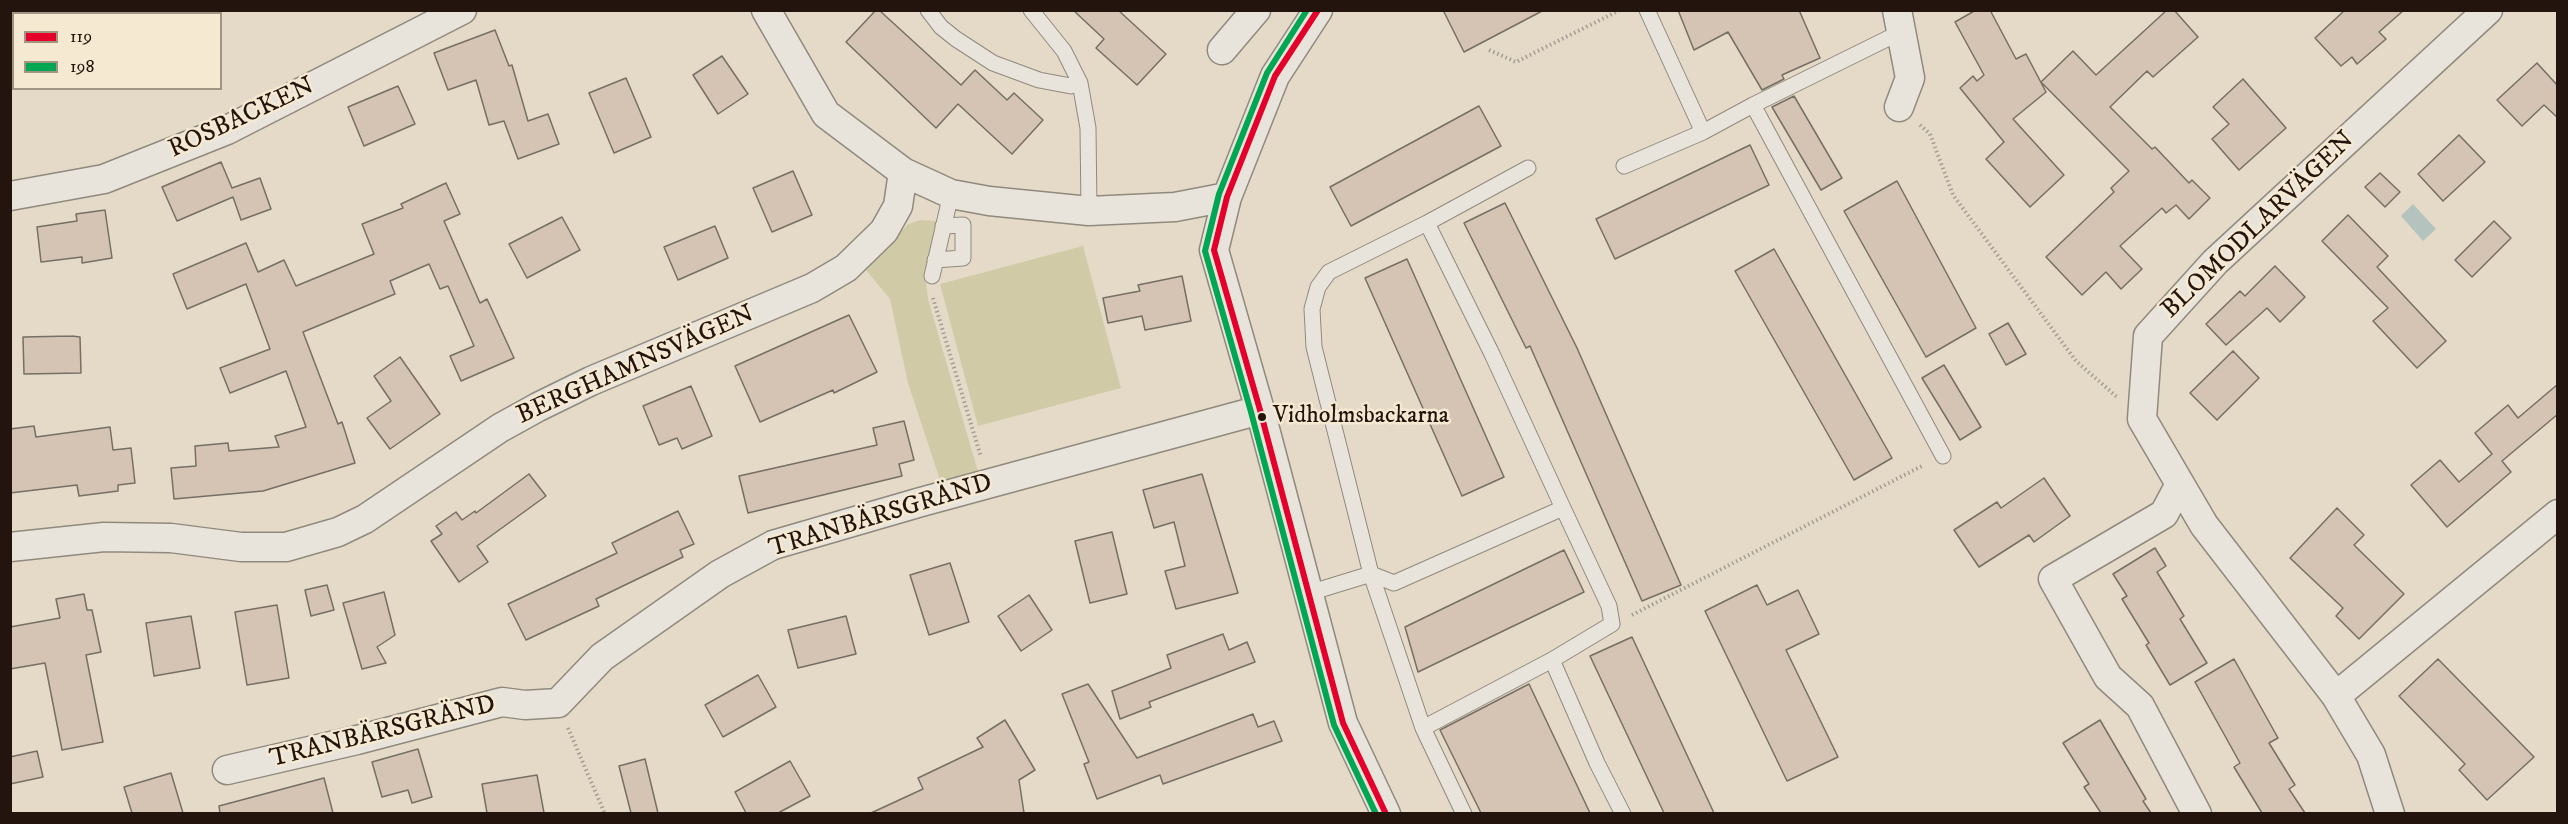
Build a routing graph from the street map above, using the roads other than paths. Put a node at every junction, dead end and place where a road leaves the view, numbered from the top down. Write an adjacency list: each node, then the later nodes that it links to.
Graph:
1 (462, 10): 19 (street, ROSBACKEN)
2 (766, 10): 17 (street)
3 (928, 10): 11 (lane)
4 (1031, 10): 11 (lane)
5 (1256, 10): 10 (street)
6 (1318, 10): 20 (street)
7 (1647, 10): 14 (lane)
8 (2488, 10): 28 (street, BLOMODLARVÄGEN)
9 (1899, 21): 12 (lane); 13 (street)
10 (1222, 50)
11 (1080, 83): 21 (lane)
12 (1753, 105): 14 (lane); 27 (lane)
13 (1899, 107)
14 (1703, 132): 15 (lane)
15 (1624, 166)
16 (1528, 168): 22 (lane)
17 (903, 172): 18 (street); 31 (street, BERGHAMNSVÄGEN)
18 (951, 194): 21 (street); 23 (lane)
19 (10, 196)
20 (1227, 197): 21 (street); 26 (street)
21 (1089, 211)
22 (1427, 223): 29 (lane); 32 (lane)
23 (943, 226): 24 (lane); 24 (lane)
24 (935, 260): 25 (lane)
25 (932, 276)
26 (1260, 410): 33 (street); 37 (street, TRANBÄRSGRÄND)
27 (1943, 456)
28 (2180, 484): 35 (street); 41 (street)
29 (1563, 508): 32 (lane); 34 (lane)
30 (2558, 514): 35 (street)
31 (10, 547)
32 (1371, 574): 33 (lane); 36 (lane)
33 (1309, 593): 38 (street)
34 (1552, 660): 36 (lane); 40 (lane)
35 (2336, 696): 42 (street)
36 (1423, 728): 39 (lane)
37 (227, 770)
38 (1386, 813)
39 (1464, 813)
40 (1623, 813)
41 (2197, 813)
42 (2390, 813)

